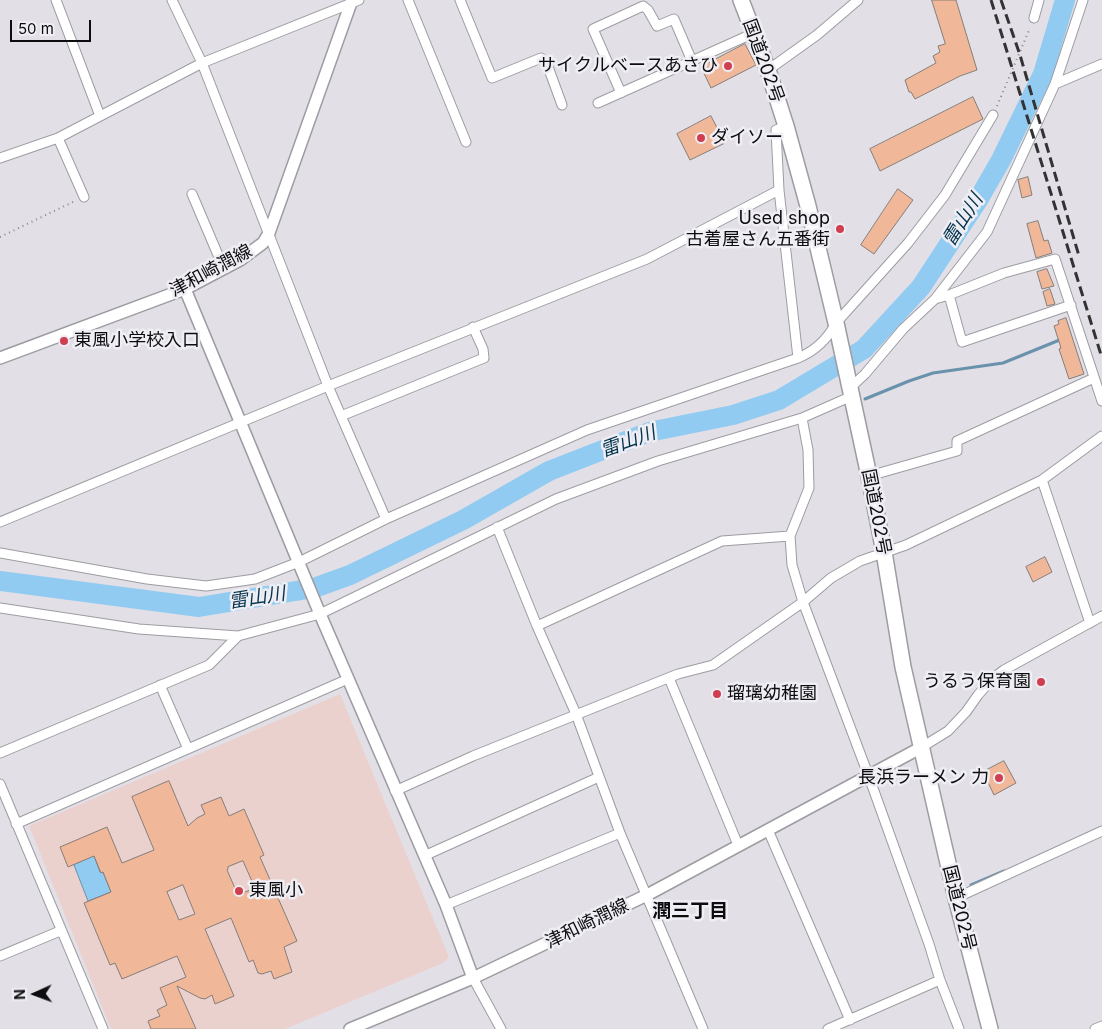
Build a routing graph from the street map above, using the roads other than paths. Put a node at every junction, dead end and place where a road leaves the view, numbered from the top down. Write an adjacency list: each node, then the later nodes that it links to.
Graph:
1 (56, 0): 21 (street)
2 (172, 0): 13 (street)
3 (408, 0): 24 (street)
4 (460, 0): 19 (street)
5 (742, 0): 11 (highway, 国道202号)
6 (858, 0): 15 (street)
7 (1039, 0): 10 (street)
8 (1083, 0): 16 (street)
9 (354, 1): 13 (street); 29 (main road, 津和崎潤線)
10 (1034, 18)
11 (754, 33): 12 (street); 15 (highway, 国道202号)
12 (692, 61): 17 (street); 17 (street)
13 (202, 63): 21 (street); 29 (street)
14 (1102, 64): 16 (street)
15 (768, 70): 22 (highway, 国道202号)
16 (1056, 84): 33 (street)
17 (622, 93): 18 (street)
18 (598, 103)
19 (562, 105)
20 (992, 115): 35 (street)
21 (100, 116): 23 (street)
22 (786, 126): 26 (street); 35 (highway, 国道202号)
23 (58, 138): 25 (street); 28 (street)
24 (466, 142)
25 (0, 158)
26 (779, 190): 36 (street); 38 (street)
27 (192, 194): 30 (street)
28 (84, 197)
29 (269, 233): 30 (main road, 津和崎潤線); 40 (street)
30 (224, 269): 31 (main road, 津和崎潤線)
31 (184, 289): 37 (main road, 津和崎潤線); 45 (main road)
32 (949, 296): 33 (street); 34 (street); 34 (street)
33 (935, 300): 41 (street)
34 (1071, 305): 39 (street)
35 (836, 323): 38 (street); 41 (highway, 国道202号)
36 (473, 328): 40 (street); 43 (street)
37 (0, 358)
38 (798, 358): 49 (street)
39 (1094, 378): 42 (street); 47 (street)
40 (328, 386): 43 (street); 45 (street)
41 (850, 387): 44 (street); 47 (highway, 国道202号)
42 (1102, 401)
43 (341, 416): 49 (street)
44 (802, 418): 51 (street); 52 (street)
45 (240, 424): 50 (street); 55 (main road)
46 (1102, 436): 48 (street)
47 (869, 476): 53 (highway, 国道202号)
48 (1042, 480): 53 (street); 60 (street)
49 (386, 519): 55 (street)
50 (0, 522)
51 (496, 527): 58 (street); 61 (street)
52 (790, 536): 56 (street); 61 (street)
53 (884, 552): 56 (street); 67 (highway, 国道202号)
54 (0, 553): 55 (street)
55 (298, 562): 58 (main road)
56 (803, 602): 63 (street); 71 (street)
57 (0, 608): 62 (street)
58 (320, 614): 62 (street); 64 (main road)
59 (1102, 616): 60 (street)
60 (1090, 623): 67 (street)
61 (537, 626): 66 (street)
62 (238, 636): 65 (street)
63 (668, 678): 66 (street); 78 (street)
64 (348, 679): 68 (street); 73 (main road)
65 (160, 685): 68 (street); 69 (street)
66 (576, 714): 70 (street); 73 (street)
67 (922, 747): 71 (main road, 津和崎潤線); 81 (highway, 国道202号)
68 (188, 749): 74 (street)
69 (0, 753)
70 (599, 777): 77 (street); 79 (street)
71 (869, 777): 75 (main road, 津和崎潤線); 86 (street)
72 (0, 784): 74 (street)
73 (395, 790): 79 (main road)
74 (16, 824): 83 (street)
75 (768, 830): 78 (main road, 津和崎潤線); 87 (street)
76 (1102, 831): 81 (street)
77 (620, 833): 80 (street); 82 (street)
78 (738, 845): 80 (main road, 津和崎潤線)
79 (424, 856): 82 (main road)
80 (647, 895): 85 (main road, 津和崎潤線); 92 (street)
81 (956, 898): 95 (highway, 国道202号)
82 (446, 904): 85 (main road)
83 (60, 931): 84 (street); 89 (street)
84 (0, 956)
85 (473, 978): 90 (main road, 津和崎潤線); 91 (street)
86 (940, 980): 87 (street); 94 (street)
87 (850, 1020): 93 (street)
88 (1102, 1026): 96 (street)
89 (103, 1029)
90 (350, 1029)
91 (501, 1029)
92 (703, 1029)
93 (828, 1029)
94 (959, 1029)
95 (990, 1029)
96 (1095, 1029)

